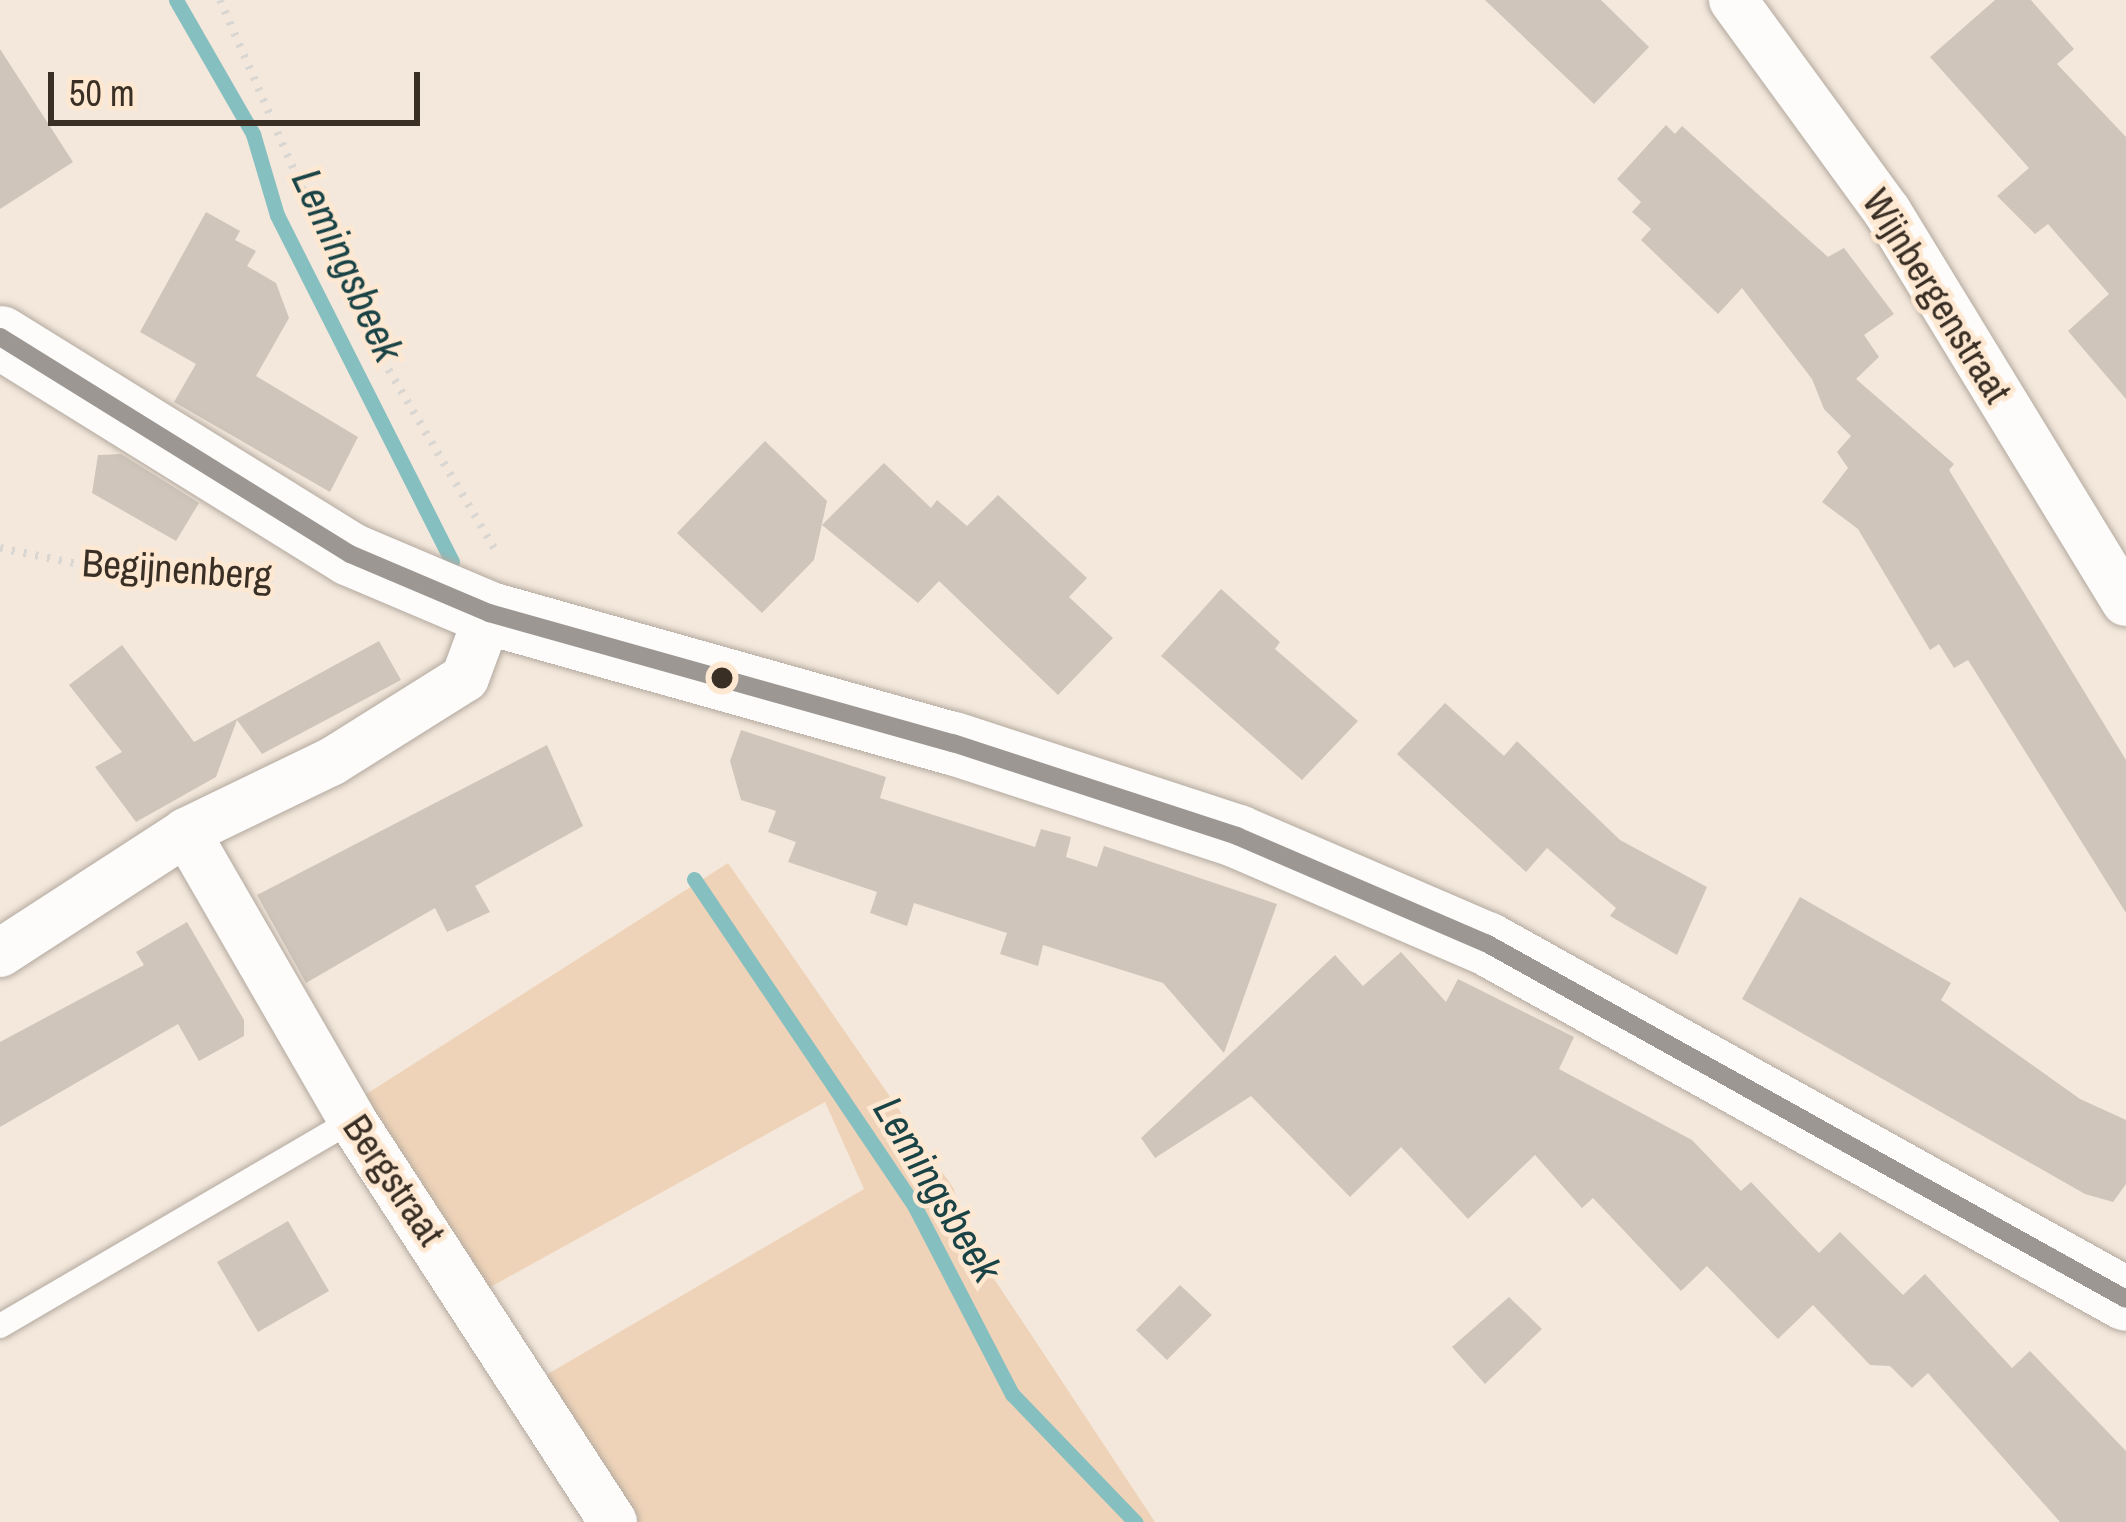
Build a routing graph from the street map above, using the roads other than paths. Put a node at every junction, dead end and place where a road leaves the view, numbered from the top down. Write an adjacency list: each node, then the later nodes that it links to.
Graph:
1 (1733, 0): 3 (street, Wijnbergenstraat)
2 (0, 337): 4 (street)
3 (2126, 602)
4 (490, 614): 5 (street); 8 (street)
5 (186, 832): 6 (street); 7 (street, Bergstraat)
6 (0, 953)
7 (352, 1120): 9 (lane); 10 (street, Bergstraat)
8 (2126, 1299)
9 (0, 1326)
10 (613, 1522)

